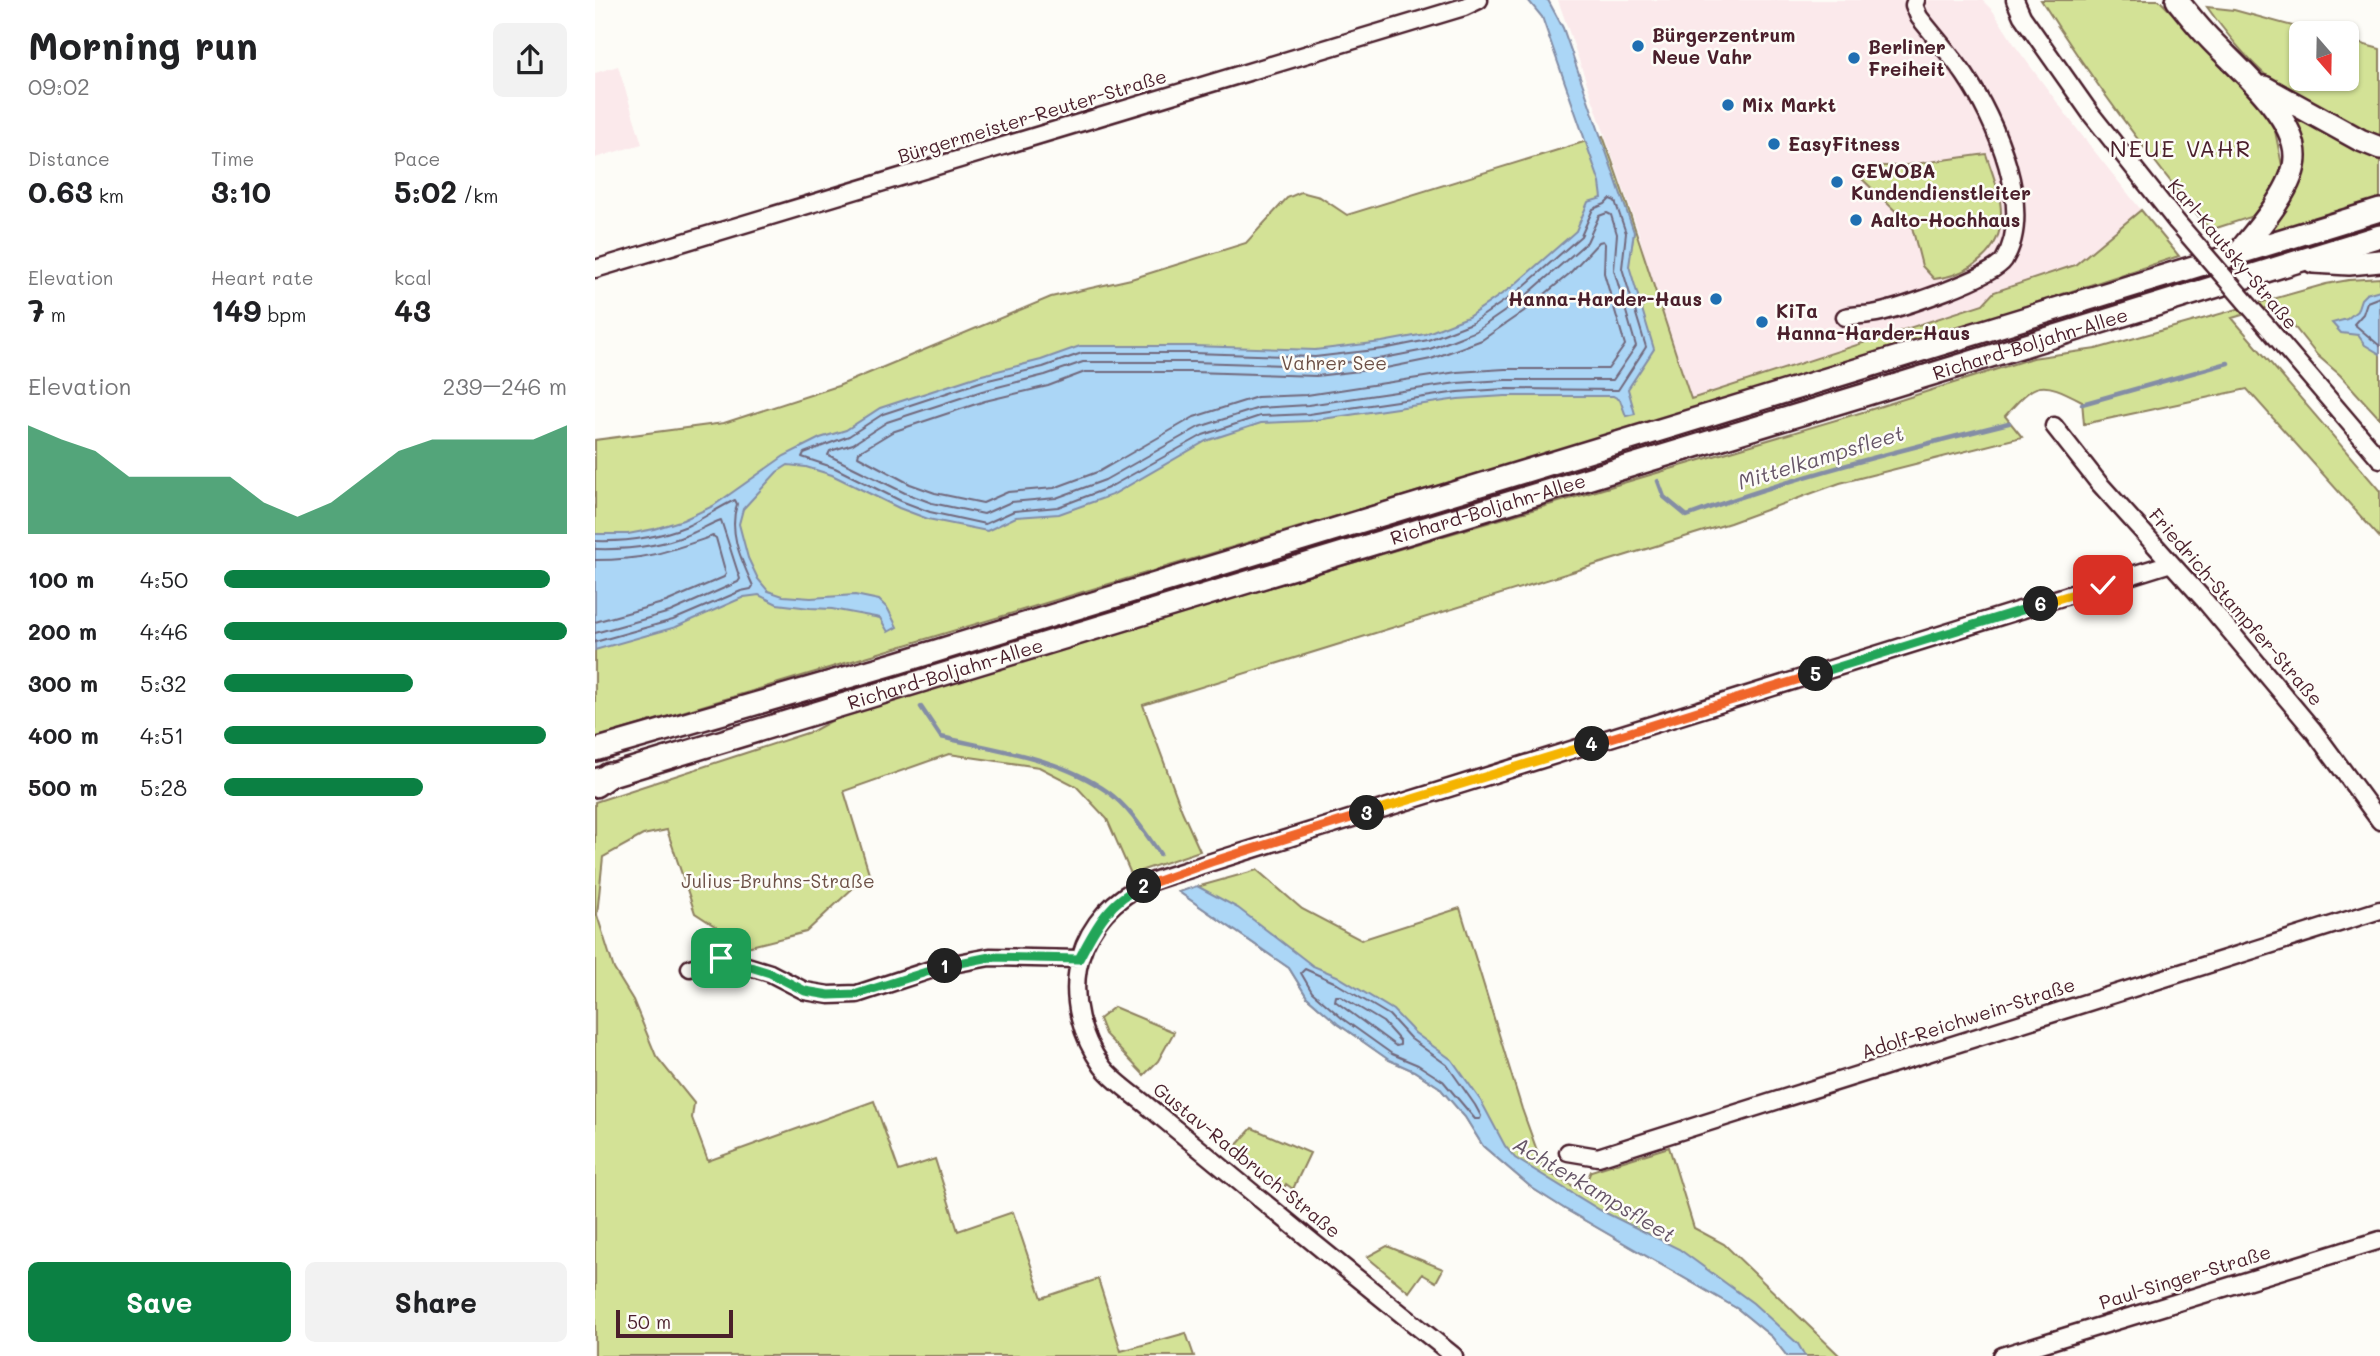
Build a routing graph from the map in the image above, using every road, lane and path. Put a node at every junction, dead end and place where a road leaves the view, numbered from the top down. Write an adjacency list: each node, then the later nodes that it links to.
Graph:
1 (1479, 0): 12 (street, Bürgermeister-Reuter-Straße)
2 (1916, 0): 13 (street)
3 (2015, 0): 15 (street, Karl-Kautsky-Straße, bridge)
4 (2177, 0): 5 (main road)
5 (2246, 75): 6 (main road); 9 (main road)
6 (2380, 148)
7 (2380, 210): 9 (main road, Richard-Boljahn-Allee)
8 (2380, 236): 11 (main road, Richard-Boljahn-Allee)
9 (2237, 254): 17 (main road, Richard-Boljahn-Allee)
10 (2380, 261): 11 (main road)
11 (2297, 262): 18 (main road, Richard-Boljahn-Allee)
12 (595, 269)
13 (1845, 317)
14 (2053, 426): 16 (street, Friedrich-Stampfer-Straße)
15 (2380, 459)
16 (2171, 563): 19 (street, Friedrich-Stampfer-Straße); 21 (street)
17 (595, 750)
18 (600, 780)
19 (2380, 821)
20 (2380, 910): 23 (street, Adolf-Reichwein-Straße)
21 (1079, 959): 22 (street); 25 (street, Gustav-Radbruch-Straße)
22 (690, 968)
23 (1568, 1152)
24 (2380, 1240): 26 (street, Paul-Singer-Straße)
25 (1454, 1356)
26 (2002, 1356)

